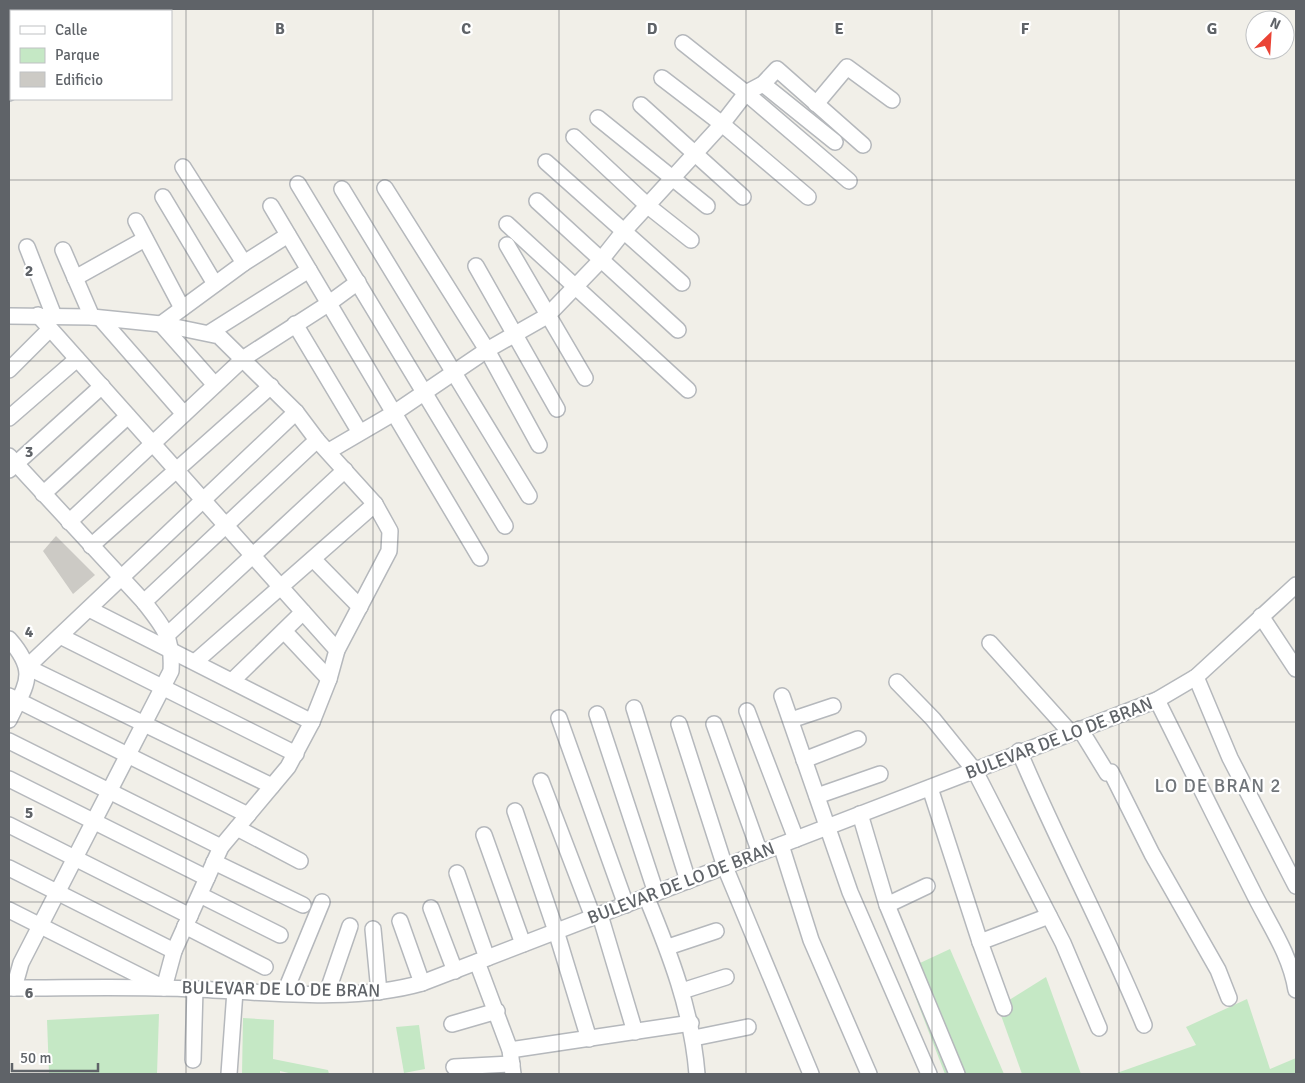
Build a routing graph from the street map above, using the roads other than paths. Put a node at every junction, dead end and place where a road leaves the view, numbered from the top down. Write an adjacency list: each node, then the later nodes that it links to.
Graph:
1 (683, 43): 4 (street)
2 (662, 78): 9 (street)
3 (763, 84): 4 (street); 6 (street); 11 (street)
4 (746, 92): 9 (street); 17 (street)
5 (892, 100): 6 (street)
6 (816, 104): 12 (street)
7 (640, 105): 13 (street)
8 (598, 118): 16 (street)
9 (722, 124): 13 (street); 23 (street)
10 (574, 137): 26 (street)
11 (835, 142)
12 (863, 145)
13 (695, 153): 16 (street); 22 (street)
14 (546, 162): 30 (street)
15 (183, 167): 38 (street)
16 (671, 179): 26 (street); 27 (street)
17 (849, 181)
18 (298, 184): 42 (street)
19 (386, 188): 57 (street)
20 (342, 189): 61 (street)
21 (163, 197): 44 (street)
22 (743, 197)
23 (808, 197)
24 (537, 201): 37 (street)
25 (271, 206): 31 (street)
26 (648, 206): 30 (street); 33 (street)
27 (707, 206)
28 (136, 222): 32 (street)
29 (508, 224): 45 (street)
30 (624, 231): 37 (street); 43 (street)
31 (288, 235): 38 (street); 40 (street)
32 (145, 239): 41 (street); 47 (street)
33 (692, 240)
34 (507, 245): 49 (street)
35 (26, 247): 51 (street)
36 (63, 250): 41 (street)
37 (602, 260): 45 (street); 54 (street)
38 (244, 263): 44 (street)
39 (476, 266): 56 (street)
40 (309, 270): 46 (street); 55 (street)
41 (75, 278): 50 (street)
42 (358, 282): 46 (street); 67 (street)
43 (682, 283)
44 (215, 284): 47 (street)
45 (576, 287): 49 (street); 66 (street)
46 (328, 304): 53 (street); 70 (street)
47 (182, 308): 52 (street)
48 (10, 313): 51 (street)
49 (547, 316): 56 (street); 62 (street)
50 (97, 318): 51 (street); 52 (street); 71 (street)
51 (52, 322): 59 (street); 60 (street)
52 (161, 324): 55 (street); 63 (street)
53 (295, 324): 58 (street); 74 (street)
54 (678, 330)
55 (209, 333): 58 (street)
56 (515, 334): 57 (street); 68 (street)
57 (487, 350): 61 (street); 77 (street)
58 (244, 358): 63 (street); 65 (street)
59 (77, 359): 64 (street); 73 (street)
60 (9, 370)
61 (455, 372): 67 (street); 83 (street)
62 (585, 378)
63 (214, 385): 71 (street)
64 (102, 386): 72 (street); 79 (street)
65 (271, 386): 69 (street); 80 (street)
66 (688, 390)
67 (424, 392): 70 (street); 88 (street)
68 (557, 409)
69 (296, 412): 75 (street); 84 (street)
70 (394, 413): 74 (street); 91 (street)
71 (184, 414): 76 (street)
72 (128, 416): 76 (street); 82 (street)
73 (9, 418)
74 (359, 431): 78 (street)
75 (317, 440): 78 (street); 87 (street)
76 (152, 443): 80 (street); 86 (street)
77 (539, 445)
78 (329, 451): 81 (street)
79 (11, 464): 82 (street)
80 (176, 470): 84 (street); 89 (street)
81 (345, 470): 85 (street); 90 (street)
82 (43, 494): 86 (street)
83 (529, 496)
84 (203, 500): 87 (street); 93 (street)
85 (374, 504): 92 (street); 97 (street)
86 (69, 522): 89 (street)
87 (226, 525): 90 (street); 96 (street)
88 (505, 526)
89 (91, 546): 93 (street)
90 (253, 555): 94 (street); 103 (street)
91 (480, 558)
92 (313, 559): 94 (street); 97 (street)
93 (120, 579): 96 (street); 98 (street)
94 (281, 587): 99 (street); 108 (street)
95 (1294, 593): 100 (street, BULEVAR DE LO DE BRAN)
96 (144, 602): 103 (street)
97 (360, 607): 106 (street)
98 (89, 609): 102 (street); 107 (street)
99 (303, 612): 101 (street); 106 (street)
100 (1261, 616): 110 (street); 111 (street, BULEVAR DE LO DE BRAN)
101 (284, 631): 112 (street); 113 (street)
102 (60, 636): 109 (street); 115 (street)
103 (166, 636): 107 (street)
104 (9, 639): 109 (street)
105 (990, 642): 130 (street)
106 (338, 650): 112 (street)
107 (172, 651): 108 (street); 115 (street)
108 (195, 662): 113 (street)
109 (28, 667): 117 (street); 127 (street)
110 (1296, 669)
111 (1196, 677): 118 (street, BULEVAR DE LO DE BRAN); 166 (street)
112 (329, 679): 126 (street)
113 (232, 681): 126 (street)
114 (897, 682): 137 (street)
115 (163, 688): 127 (street); 134 (street)
116 (782, 696): 125 (street)
117 (13, 698): 124 (street); 135 (street)
118 (1156, 700): 130 (street, BULEVAR DE LO DE BRAN); 200 (street)
119 (833, 706): 125 (street)
120 (634, 708): 164 (street)
121 (747, 711): 153 (street)
122 (596, 714): 168 (street)
123 (559, 718): 173 (street)
124 (9, 720)
125 (791, 720): 136 (street)
126 (312, 722): 134 (street)
127 (144, 724): 135 (street); 141 (street)
128 (679, 724): 160 (street)
129 (714, 724): 156 (street)
130 (1075, 730): 133 (street, BULEVAR DE LO DE BRAN); 205 (street)
131 (858, 739): 136 (street)
132 (9, 741): 143 (street)
133 (1019, 752): 137 (street, BULEVAR DE LO DE BRAN); 210 (street)
134 (296, 754): 141 (street)
135 (128, 755): 143 (street); 147 (street)
136 (804, 760): 144 (street)
137 (975, 771): 142 (street, BULEVAR DE LO DE BRAN); 177 (street)
138 (880, 774): 144 (street)
139 (9, 779): 148 (street)
140 (541, 781): 176 (street)
141 (272, 786): 147 (street)
142 (930, 788): 146 (street, BULEVAR DE LO DE BRAN); 186 (street)
143 (109, 792): 148 (street); 155 (street)
144 (817, 796): 150 (street)
145 (516, 811): 184 (street)
146 (860, 814): 150 (street, BULEVAR DE LO DE BRAN); 171 (street)
147 (248, 815): 151 (street)
148 (94, 822): 157 (street); 163 (street)
149 (9, 825): 157 (street)
150 (829, 827): 153 (street, BULEVAR DE LO DE BRAN); 223 (street)
151 (237, 828): 155 (street); 158 (street)
152 (484, 836): 187 (street)
153 (796, 839): 154 (street, BULEVAR DE LO DE BRAN)
154 (781, 845): 156 (street, BULEVAR DE LO DE BRAN); 222 (street)
155 (221, 847): 159 (street)
156 (760, 853): 160 (street, BULEVAR DE LO DE BRAN)
157 (75, 858): 167 (street); 178 (street)
158 (300, 861)
159 (214, 862): 163 (street); 172 (street)
160 (725, 867): 164 (street, BULEVAR DE LO DE BRAN); 221 (street)
161 (9, 868): 167 (street)
162 (457, 873): 191 (street)
163 (207, 878): 169 (street)
164 (688, 881): 168 (street, BULEVAR DE LO DE BRAN)
165 (927, 886): 171 (street)
166 (1296, 886)
167 (57, 892): 180 (street); 189 (street)
168 (651, 894): 173 (street, BULEVAR DE LO DE BRAN); 188 (street)
169 (200, 895): 178 (street); 185 (street)
170 (322, 902): 202 (street)
171 (887, 904): 224 (street)
172 (302, 905)
173 (626, 905): 176 (street, BULEVAR DE LO DE BRAN)
174 (431, 908): 193 (street)
175 (9, 910): 180 (street)
176 (596, 916): 184 (street, BULEVAR DE LO DE BRAN); 213 (street)
177 (1049, 916): 186 (street); 212 (street)
178 (188, 921): 189 (street); 192 (street)
179 (400, 921): 195 (street)
180 (40, 926): 190 (street); 197 (street)
181 (350, 926): 204 (street)
182 (373, 929): 203 (street)
183 (716, 931): 188 (street)
184 (556, 932): 187 (street, BULEVAR DE LO DE BRAN); 215 (street)
185 (280, 935)
186 (980, 942): 206 (street)
187 (524, 944): 191 (street, BULEVAR DE LO DE BRAN)
188 (668, 947): 201 (street)
189 (174, 951): 197 (street)
190 (15, 959): 196 (street)
191 (482, 960): 193 (street, BULEVAR DE LO DE BRAN); 207 (street)
192 (265, 967)
193 (455, 971): 195 (street, BULEVAR DE LO DE BRAN)
194 (726, 977): 201 (street)
195 (422, 983): 203 (street, BULEVAR DE LO DE BRAN)
196 (12, 988): 197 (street, BULEVAR DE LO DE BRAN)
197 (164, 988): 198 (street, BULEVAR DE LO DE BRAN)
198 (195, 989): 199 (street, BULEVAR DE LO DE BRAN); 216 (street)
199 (235, 990): 202 (street, BULEVAR DE LO DE BRAN); 219 (street)
200 (1296, 990)
201 (682, 991): 208 (street)
202 (284, 992): 204 (street, BULEVAR DE LO DE BRAN)
203 (379, 992): 204 (street, BULEVAR DE LO DE BRAN)
204 (326, 993)
205 (1229, 998)
206 (1004, 1008)
207 (497, 1012): 209 (street); 217 (street)
208 (691, 1023): 213 (street); 214 (street)
209 (452, 1024)
210 (1144, 1025)
211 (748, 1027): 214 (street)
212 (1099, 1028)
213 (635, 1032): 215 (street)
214 (694, 1038): 220 (street)
215 (588, 1039): 217 (street)
216 (193, 1060)
217 (512, 1063): 218 (street)
218 (454, 1067)
219 (229, 1074)
220 (697, 1074)
221 (811, 1074)
222 (869, 1074)
223 (929, 1074)
224 (957, 1074)

